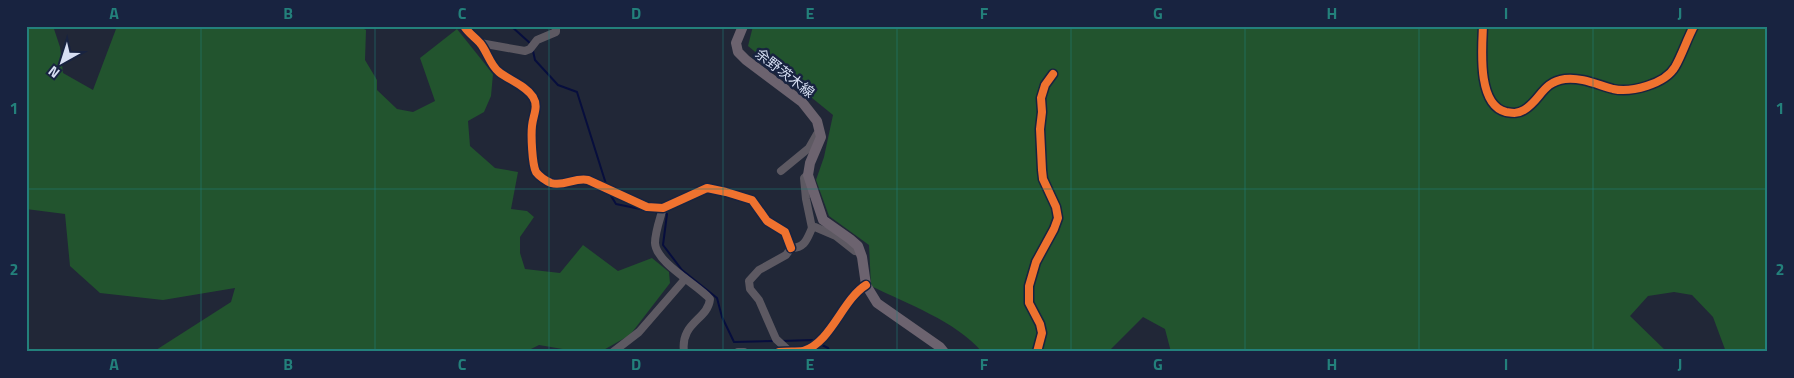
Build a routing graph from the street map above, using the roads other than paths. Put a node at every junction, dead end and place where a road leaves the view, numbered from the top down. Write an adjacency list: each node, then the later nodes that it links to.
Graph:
1 (458, 26): 7 (street)
2 (464, 26): 7 (street)
3 (556, 26): 8 (street)
4 (743, 26): 10 (main road, 余野茨木線)
5 (1482, 26): 6 (street)
6 (1694, 26)
7 (472, 36): 8 (street)
8 (480, 43): 13 (street)
9 (1052, 74): 26 (street)
10 (821, 132): 11 (street); 12 (main road)
11 (781, 171)
12 (808, 175): 14 (street); 16 (main road)
13 (662, 208): 15 (street); 17 (street)
14 (812, 228): 15 (street); 16 (street)
15 (791, 248): 19 (street)
16 (860, 252): 18 (main road)
17 (685, 279): 20 (street); 21 (street)
18 (866, 285): 19 (street); 25 (main road)
19 (789, 351): 24 (street)
20 (613, 352)
21 (684, 352)
22 (738, 352): 23 (street)
23 (744, 352)
24 (779, 352)
25 (944, 352)
26 (1037, 352)

